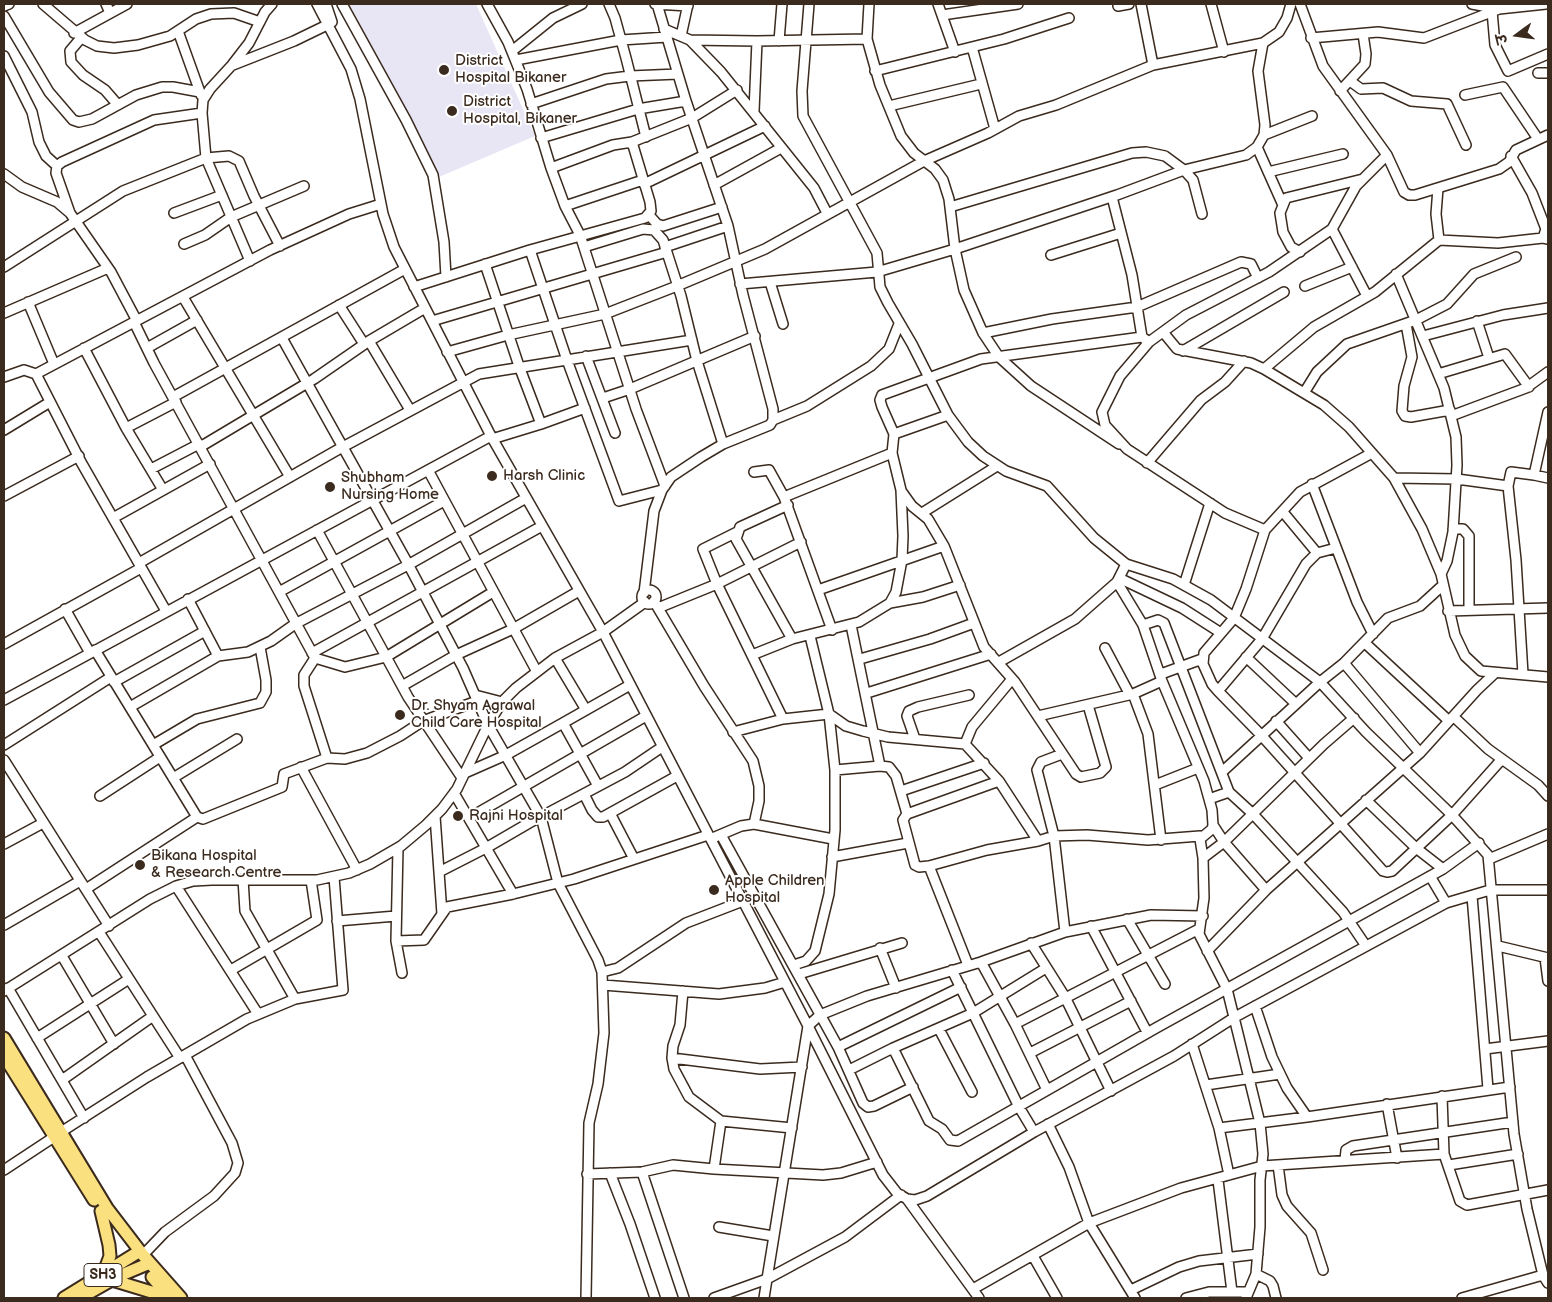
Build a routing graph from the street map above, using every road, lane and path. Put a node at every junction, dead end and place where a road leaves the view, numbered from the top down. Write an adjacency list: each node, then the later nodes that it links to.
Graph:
1 (9, 4): 27 (street)
2 (43, 4): 42 (street)
3 (106, 4): 33 (street)
4 (127, 4): 33 (street)
5 (272, 4): 37 (street)
6 (310, 4): 38 (street)
7 (317, 4): 43 (street)
8 (338, 4): 28 (street)
9 (342, 4): 150 (street)
10 (487, 4): 54 (street)
11 (582, 4): 31 (street)
12 (609, 4): 47 (street)
13 (656, 4): 26 (street); 40 (street)
14 (782, 4): 50 (street)
15 (809, 4): 51 (street)
16 (870, 4): 46 (street)
17 (938, 4): 34 (street)
18 (1017, 4): 34 (street)
19 (1129, 4): 29 (street)
20 (1141, 4): 61 (street)
21 (1211, 4): 56 (street)
22 (1291, 4): 52 (street)
23 (1300, 4): 45 (street)
24 (1472, 4): 32 (street)
25 (1546, 4): 30 (street)
26 (688, 5): 44 (street)
27 (4, 6)
28 (327, 6): 43 (street)
29 (1118, 6)
30 (1513, 6): 32 (street)
31 (567, 7): 54 (street)
32 (1495, 10): 41 (street); 57 (street)
33 (110, 13): 42 (street)
34 (942, 15): 55 (street)
35 (4, 16): 75 (street)
36 (1069, 18): 53 (street)
37 (260, 22): 39 (street); 60 (street)
38 (327, 25): 43 (street); 60 (street)
39 (178, 31): 42 (street); 72 (street)
40 (665, 33): 44 (street); 47 (street); 65 (street)
41 (1363, 34): 45 (street); 67 (street)
42 (78, 35): 75 (street)
43 (335, 36): 114 (street)
44 (681, 36): 48 (street)
45 (1311, 38): 70 (street)
46 (867, 39): 51 (street); 62 (street)
47 (621, 40): 59 (street); 66 (street)
48 (690, 40): 49 (street); 69 (street)
49 (757, 41): 50 (street); 78 (street)
50 (779, 41): 51 (street)
51 (806, 41): 111 (street)
52 (1263, 43): 56 (street); 85 (street)
53 (972, 47): 55 (street); 68 (street)
54 (512, 51): 59 (street)
55 (954, 52): 62 (street)
56 (1224, 52): 61 (street)
57 (1548, 54)
58 (4, 56): 99 (street)
59 (516, 60): 74 (street)
60 (232, 65): 72 (street)
61 (1153, 65): 83 (street)
62 (875, 71): 76 (street)
63 (1538, 73): 64 (street)
64 (1548, 73)
65 (678, 74): 66 (street); 73 (street)
66 (630, 76): 74 (street); 77 (street)
67 (1350, 81): 70 (street); 90 (street)
68 (981, 84): 76 (street); 83 (street)
69 (737, 90): 78 (street); 81 (street)
70 (1340, 91): 94 (street)
71 (1465, 95): 88 (street)
72 (201, 96): 75 (street); 79 (street)
73 (686, 101): 77 (street); 81 (street)
74 (531, 104): 87 (street)
75 (118, 105)
76 (888, 106): 98 (street)
77 (638, 109): 86 (street); 87 (street)
78 (754, 111): 82 (street)
79 (202, 112): 97 (street); 99 (street)
80 (1312, 116): 85 (street)
81 (692, 118): 86 (street); 96 (street)
82 (765, 126): 92 (street); 96 (street)
83 (995, 129): 98 (street)
84 (1548, 135): 88 (street)
85 (1264, 136): 91 (street)
86 (646, 137): 89 (street)
87 (541, 138): 100 (street)
88 (1538, 139): 95 (street)
89 (632, 142): 100 (street); 105 (street)
90 (1466, 145)
91 (1257, 147): 101 (street); 102 (street)
92 (781, 148): 106 (street); 120 (street)
93 (1343, 154): 102 (street)
94 (1387, 155): 104 (street); 108 (street)
95 (1511, 156): 108 (street); 129 (street)
96 (705, 157): 105 (street); 106 (street)
97 (206, 158): 109 (street); 113 (street); 124 (street)
98 (924, 161): 111 (street); 116 (street)
99 (57, 166): 118 (street)
100 (551, 168): 115 (street)
101 (1184, 170): 110 (street); 116 (street); 121 (street)
102 (1268, 172): 112 (street)
103 (4, 174): 118 (street)
104 (1363, 179): 112 (street); 126 (street)
105 (644, 182): 115 (street); 122 (street)
106 (714, 185): 117 (street)
107 (304, 186): 113 (street)
108 (1438, 188): 130 (street)
109 (222, 195): 119 (street); 123 (street)
110 (1112, 196): 127 (street); 135 (street)
111 (850, 200): 120 (street); 147 (street)
112 (1282, 203): 137 (street)
113 (258, 204): 123 (street); 132 (street)
114 (381, 204): 132 (street); 146 (street)
115 (565, 206): 128 (street)
116 (950, 207): 135 (street)
117 (722, 208): 122 (street); 125 (street)
118 (70, 213): 124 (street)
119 (174, 213)
120 (827, 213): 141 (street)
121 (1202, 214)
122 (649, 215): 128 (street)
123 (231, 217): 131 (street); 140 (street)
124 (77, 222): 143 (street); 145 (street)
125 (728, 226): 134 (street); 141 (street)
126 (1332, 229): 137 (street); 144 (street)
127 (1121, 233): 138 (street); 164 (street)
128 (580, 235): 133 (street); 136 (street)
129 (1546, 239): 130 (street)
130 (1439, 240): 148 (street)
131 (184, 244)
132 (280, 246): 140 (street)
133 (584, 247): 134 (street); 149 (street)
134 (666, 249): 149 (street); 154 (street)
135 (954, 249): 147 (street); 179 (street)
136 (530, 250): 142 (street); 157 (street)
137 (1300, 252): 151 (street)
138 (1051, 256)
139 (1516, 257): 170 (street)
140 (250, 260): 160 (street)
141 (736, 261): 153 (street); 154 (street)
142 (485, 264): 150 (street); 162 (street)
143 (4, 267)
144 (1352, 267): 155 (street); 159 (street)
145 (108, 268): 161 (street); 171 (street)
146 (405, 269): 156 (street); 163 (street)
147 (877, 272): 152 (street); 175 (street)
148 (1396, 274): 159 (street); 170 (street)
149 (593, 275): 157 (street); 168 (street)
150 (446, 277): 156 (street)
151 (1258, 278): 164 (street); 178 (street)
152 (770, 282): 153 (street); 174 (street)
153 (740, 284): 181 (street)
154 (677, 286): 168 (street); 185 (street)
155 (1305, 286)
156 (414, 287): 165 (street)
157 (544, 288): 162 (street); 177 (street)
158 (1284, 292): 190 (street)
159 (1368, 296): 201 (street)
160 (183, 297): 169 (street); 171 (street)
161 (28, 302): 167 (street); 198 (street)
162 (497, 303): 172 (street); 180 (street)
163 (339, 305): 183 (street); 186 (street)
164 (1137, 307): 179 (street); 184 (street)
165 (425, 308): 172 (street); 186 (street)
166 (1548, 308): 173 (street)
167 (4, 313)
168 (605, 314): 177 (street); 189 (street)
169 (198, 320): 188 (street); 200 (street)
170 (1416, 320): 176 (street); 182 (street)
171 (136, 321): 187 (street); 188 (street)
172 (432, 321): 191 (street)
173 (1478, 321): 182 (street); 194 (street)
174 (783, 324)
175 (899, 324): 205 (street); 221 (street)
176 (1406, 324): 211 (street); 218 (street)
177 (556, 325): 180 (street); 195 (street)
178 (1163, 332): 184 (street); 190 (street)
179 (983, 333): 193 (street)
180 (508, 335): 191 (street); 199 (street)
181 (755, 336): 197 (street); 221 (street)
182 (1423, 336): 204 (street)
183 (282, 338): 200 (street); 208 (street)
184 (1146, 339): 193 (street); 231 (street)
185 (692, 340): 189 (street); 197 (street)
186 (366, 342): 208 (street); 216 (street)
187 (84, 348): 198 (street); 223 (street)
188 (147, 348): 213 (street)
189 (617, 350): 192 (street); 210 (street)
190 (1182, 351): 196 (street)
191 (447, 352): 207 (street)
192 (586, 356): 195 (street); 212 (street)
193 (999, 357): 205 (street); 231 (street)
194 (1489, 358): 204 (street); 209 (street)
195 (567, 360): 199 (street); 215 (street)
196 (1244, 361): 201 (street); 235 (street)
197 (696, 362): 210 (street); 228 (street)
198 (54, 364): 203 (street)
199 (519, 366): 207 (street); 222 (street)
200 (227, 369): 213 (street); 219 (street)
201 (1264, 369): 211 (street)
202 (1548, 372): 209 (street)
203 (36, 374): 206 (street); 214 (street)
204 (1438, 374): 218 (street)
205 (928, 376): 220 (street); 226 (street)
206 (4, 377)
207 (462, 381): 216 (street); 227 (street)
208 (308, 383): 219 (street); 230 (street)
209 (1529, 386): 218 (street)
210 (630, 389): 212 (street); 248 (street)
211 (1304, 393): 232 (street)
212 (603, 398): 225 (street)
213 (174, 400): 223 (street); 229 (street)
214 (50, 402): 224 (street); 234 (street)
215 (585, 408): 222 (street); 248 (street)
216 (410, 410): 230 (street)
217 (1548, 412): 241 (street)
218 (1450, 413): 245 (street)
219 (255, 415): 229 (street); 242 (street)
220 (948, 415): 226 (street); 237 (street)
221 (773, 420): 228 (street)
222 (541, 424): 227 (street)
223 (126, 428): 238 (street)
224 (4, 430)
225 (615, 433)
226 (894, 434): 233 (street)
227 (492, 438): 239 (street); 252 (street)
228 (723, 444): 248 (street)
229 (200, 446): 236 (street); 238 (street)
230 (343, 447): 242 (street); 253 (street)
231 (1127, 449): 235 (street)
232 (1372, 453): 243 (street); 246 (street)
233 (892, 454): 250 (street); 254 (street)
234 (79, 456): 251 (street); 260 (street)
235 (1146, 463): 256 (street)
236 (210, 464): 249 (street); 257 (street)
237 (997, 466): 259 (street); 276 (street)
238 (150, 469): 249 (street)
239 (428, 470): 253 (street); 255 (street)
240 (754, 472): 254 (street)
241 (1534, 475): 244 (street); 247 (street)
242 (290, 477): 257 (street)
243 (1394, 478): 245 (street); 280 (street)
244 (1548, 478)
245 (1456, 479): 247 (street); 262 (street)
246 (1312, 484): 258 (street); 270 (street)
247 (1508, 486): 297 (street)
248 (664, 488): 293 (street)
249 (164, 490): 260 (street)
250 (900, 490): 259 (street); 273 (street)
251 (4, 496)
252 (526, 498): 261 (street); 267 (street)
253 (372, 500): 263 (street); 266 (street)
254 (786, 501): 265 (street); 268 (street)
255 (444, 502): 266 (street); 267 (street)
256 (1210, 503): 264 (street); 284 (street)
257 (235, 509): 272 (street); 278 (street)
258 (1282, 512): 264 (street); 271 (street)
259 (922, 513): 269 (street)
260 (113, 518): 278 (street)
261 (542, 526): 275 (street); 287 (street)
262 (1453, 529): 280 (street); 298 (street)
263 (317, 530): 272 (street); 274 (street)
264 (1265, 530): 301 (street)
265 (737, 532): 279 (street); 282 (street)
266 (390, 533): 274 (street); 277 (street)
267 (461, 533): 275 (street); 277 (street)
268 (801, 542): 279 (street); 286 (street)
269 (944, 546): 273 (street); 283 (street)
270 (1336, 548): 271 (street); 313 (street)
271 (1317, 553): 316 (street)
272 (262, 560): 288 (street); 292 (street)
273 (902, 560): 286 (street); 294 (street)
274 (334, 562): 288 (street); 290 (street)
275 (477, 563): 289 (street); 291 (street)
276 (1126, 564): 281 (street); 284 (street)
277 (408, 565): 290 (street); 291 (street)
278 (140, 566): 296 (street); 299 (street)
279 (753, 566): 282 (street); 315 (street)
280 (1441, 574): 285 (street)
281 (1118, 580): 306 (street); 312 (street); 332 (street)
282 (717, 584): 293 (street); 324 (street)
283 (960, 585): 294 (street); 304 (street)
284 (1184, 585): 301 (street)
285 (1443, 585): 300 (street); 313 (street)
286 (818, 590): 309 (street)
287 (579, 591): 308 (street); 311 (street)
288 (279, 592): 303 (street)
289 (493, 592): 307 (street); 308 (street)
290 (351, 593): 302 (street); 303 (street)
291 (423, 593): 302 (street); 307 (street)
292 (188, 600): 299 (street); 310 (street)
293 (650, 601): 311 (street); 366 (street)
294 (890, 603): 305 (street)
295 (1548, 608): 297 (street)
296 (65, 609): 317 (street); 321 (street)
297 (1518, 609): 298 (street); 337 (street)
298 (1469, 610): 300 (street)
299 (166, 611): 321 (street)
300 (1448, 611): 336 (street)
301 (1234, 618): 312 (street); 316 (street)
302 (368, 623): 326 (street); 327 (street)
303 (295, 624): 319 (street); 326 (street)
304 (974, 624): 322 (street); 331 (street)
305 (852, 625): 309 (street); 331 (street)
306 (1143, 625): 334 (street); 338 (street)
307 (440, 626): 323 (street); 327 (street)
308 (513, 629): 323 (street); 335 (street)
309 (832, 630): 314 (street)
310 (205, 631): 325 (street); 340 (street)
311 (602, 632): 329 (street); 343 (street)
312 (1221, 633): 330 (street)
313 (1373, 634): 318 (street)
314 (810, 636): 315 (street); 356 (street)
315 (792, 639): 324 (street)
316 (1262, 639): 328 (street); 342 (street)
317 (4, 644)
318 (1365, 644): 333 (street); 361 (street)
319 (260, 647): 325 (street); 373 (street)
320 (1105, 648): 347 (street)
321 (92, 652): 340 (street); 350 (street)
322 (991, 654): 332 (street); 346 (street)
323 (456, 655): 344 (street); 349 (street)
324 (752, 655): 360 (street)
325 (218, 656): 354 (street)
326 (314, 656): 327 (street); 380 (street)
327 (386, 657): 344 (street)
328 (1246, 657): 345 (street); 352 (street)
329 (555, 658): 335 (street); 355 (street)
330 (1202, 659): 334 (street); 345 (street)
331 (860, 660): 346 (street)
332 (999, 662): 341 (street)
333 (1344, 664): 342 (street); 375 (street)
334 (1180, 666): 338 (street); 390 (street)
335 (537, 672): 351 (street)
336 (1494, 674): 337 (street); 361 (street)
337 (1522, 674): 339 (street)
338 (1161, 677): 347 (street); 387 (street)
339 (1548, 678)
340 (113, 679): 354 (street); 372 (street)
341 (1012, 679): 358 (street); 371 (street)
342 (1320, 682): 352 (street); 359 (street)
343 (630, 684): 355 (street); 357 (street)
344 (402, 686): 362 (street)
345 (1218, 691): 368 (street)
346 (866, 693): 367 (street)
347 (1132, 695): 353 (street); 396 (street)
348 (969, 696): 370 (street)
349 (476, 698): 351 (street); 362 (street); 365 (street)
350 (4, 700)
351 (502, 702): 365 (street)
352 (1296, 704): 363 (street)
353 (1088, 705): 358 (street); 377 (street)
354 (130, 707): 373 (street)
355 (586, 710): 364 (street)
356 (829, 714): 360 (street); 367 (street); 389 (street)
357 (646, 716): 374 (street); 376 (street)
358 (1038, 716): 377 (street)
359 (1354, 718): 381 (street); 388 (street)
360 (782, 719): 366 (street)
361 (1451, 719): 375 (street); 382 (street)
362 (423, 721): 380 (street); 392 (street)
363 (1276, 721): 368 (street); 381 (street)
364 (563, 723): 376 (street); 378 (street)
365 (488, 725): 378 (street); 392 (street)
366 (733, 732): 417 (street)
367 (875, 734): 370 (street); 385 (street)
368 (1261, 735): 390 (street); 391 (street)
369 (237, 739): 394 (street)
370 (915, 739): 371 (street)
371 (965, 744): 384 (street)
372 (4, 745)
373 (153, 745): 379 (street)
374 (662, 747): 393 (street); 397 (street)
375 (1420, 753): 388 (street)
376 (581, 754): 397 (street); 398 (street)
377 (1062, 754): 421 (street)
378 (506, 756): 392 (street); 398 (street)
379 (160, 757): 394 (street); 403 (street)
380 (327, 758): 386 (street)
381 (1309, 758): 391 (street)
382 (1502, 759): 404 (street); 410 (street)
383 (4, 760): 416 (street)
384 (984, 763): 395 (street); 399 (street)
385 (880, 766): 389 (street); 399 (street)
386 (301, 768): 412 (street); 441 (street)
387 (1198, 768): 396 (street); 405 (street)
388 (1404, 768): 406 (street); 410 (street)
389 (835, 770): 424 (street)
390 (1222, 772): 400 (street)
391 (1295, 772): 409 (street); 415 (street)
392 (464, 775): 401 (street)
393 (677, 776): 407 (street); 423 (street)
394 (173, 778): 412 (street)
395 (999, 781): 408 (street); 426 (street)
396 (1155, 785): 425 (street)
397 (598, 786): 402 (street)
398 (523, 787): 413 (street); 414 (street)
399 (901, 791): 408 (street)
400 (1229, 792): 405 (street); 409 (street)
401 (454, 793): 411 (street); 414 (street)
402 (584, 794): 407 (street); 413 (street)
403 (100, 796)
404 (1548, 796)
405 (1209, 799): 418 (street)
406 (1366, 800): 415 (street); 433 (street)
407 (610, 813): 436 (street)
408 (907, 814): 428 (street)
409 (1253, 814): 427 (street); 438 (street)
410 (1452, 815): 429 (street); 433 (street)
411 (435, 816): 431 (street); 442 (street)
412 (197, 817): 448 (street)
413 (541, 817): 432 (street); 447 (street)
414 (469, 818): 432 (street)
415 (1340, 822): 433 (street); 438 (street)
416 (43, 823): 430 (street); 448 (street)
417 (754, 824): 419 (street); 424 (street)
418 (1213, 824): 422 (street); 427 (street)
419 (721, 835): 423 (street); 484 (street)
420 (1548, 835): 437 (street)
421 (1054, 836): 425 (street); 426 (street); 468 (street)
422 (1200, 836): 425 (street); 435 (street)
423 (709, 837): 436 (street); 455 (street)
424 (833, 840): 434 (street)
425 (1161, 840)
426 (1038, 841): 439 (street)
427 (1224, 842): 435 (street); 450 (street)
428 (908, 843): 434 (street); 439 (street)
429 (1479, 843): 437 (street); 440 (street)
430 (4, 844)
431 (398, 848): 441 (street); 458 (street)
432 (486, 848): 442 (street); 453 (street)
433 (1416, 848): 440 (street)
434 (832, 856): 484 (street)
435 (1203, 858): 459 (street)
436 (634, 859): 447 (street)
437 (1489, 859): 451 (street)
438 (1296, 862): 450 (street); 461 (street)
439 (930, 866): 481 (street)
440 (1443, 869): 443 (street)
441 (357, 870): 444 (street)
442 (439, 872): 457 (street)
443 (1430, 876): 456 (street); 461 (street)
444 (334, 877): 446 (street); 462 (street)
445 (243, 879): 446 (street); 449 (street); 475 (street)
446 (311, 880): 475 (street)
447 (558, 883): 453 (street); 486 (street)
448 (83, 885): 463 (street); 464 (street)
449 (176, 886): 464 (street); 483 (street)
450 (1266, 890): 476 (street)
451 (1490, 890): 452 (street); 454 (street); 473 (street)
452 (1548, 890)
453 (513, 894): 457 (street)
454 (1472, 896): 456 (street); 523 (street)
455 (743, 901): 486 (street); 491 (street)
456 (1446, 903): 472 (street)
457 (442, 914): 469 (street)
458 (396, 916): 462 (street); 469 (street)
459 (1203, 916): 460 (street); 466 (street)
460 (1127, 919): 465 (street); 477 (street)
461 (1349, 920): 472 (street); 496 (street)
462 (337, 921): 501 (street)
463 (4, 925)
464 (109, 926): 467 (street)
465 (1091, 926): 468 (street); 487 (street)
466 (1198, 929): 476 (street); 477 (street)
467 (99, 932): 478 (street); 489 (street)
468 (1065, 932): 471 (street)
469 (396, 941): 488 (street)
470 (902, 942): 474 (street)
471 (1031, 943): 480 (street); 482 (street)
472 (1366, 946): 504 (street)
473 (1498, 946): 479 (street); 520 (street)
474 (880, 948): 484 (street); 495 (street)
475 (267, 949): 483 (street); 501 (street)
476 (1207, 951): 496 (street)
477 (1149, 954): 487 (street); 492 (street)
478 (62, 956): 497 (street); 503 (street)
479 (1547, 958): 490 (street)
480 (981, 962): 481 (street); 499 (street)
481 (968, 965): 485 (street)
482 (1046, 968): 499 (street); 500 (street)
483 (230, 970): 506 (street)
484 (796, 970): 507 (street)
485 (952, 970): 494 (street); 495 (street)
486 (602, 972): 493 (street)
487 (1113, 972): 500 (street); 502 (street)
488 (402, 973)
489 (129, 979): 503 (street); 508 (street)
490 (1548, 981)
491 (785, 982): 498 (street); 511 (street)
492 (1165, 984)
493 (603, 985): 498 (street); 570 (street)
494 (961, 987): 505 (street); 521 (street)
495 (896, 988): 507 (street)
496 (1227, 988): 509 (street); 514 (street)
497 (6, 990): 516 (street)
498 (683, 991): 527 (street)
499 (1001, 996): 505 (street); 510 (street)
500 (1065, 997): 510 (street); 512 (street)
501 (295, 999): 506 (street)
502 (1131, 1001): 512 (street); 514 (street)
503 (90, 1004): 516 (street); 518 (street)
504 (1255, 1006): 509 (street); 532 (street)
505 (973, 1012): 513 (street); 544 (street)
506 (258, 1014): 526 (street)
507 (820, 1015): 511 (street); 521 (street)
508 (153, 1016): 518 (street); 526 (street)
509 (1235, 1016): 519 (street); 533 (street)
510 (1016, 1024): 524 (street)
511 (808, 1026): 529 (street); 561 (street)
512 (1080, 1027): 524 (street); 528 (street)
513 (939, 1029): 522 (street); 541 (street)
514 (1148, 1032): 528 (street)
515 (4, 1038): 555 (main road)
516 (37, 1038): 534 (street)
517 (1548, 1041): 520 (street)
518 (114, 1044): 534 (street)
519 (1192, 1044): 535 (street); 540 (street)
520 (1507, 1047): 523 (street); 537 (street)
521 (838, 1048): 531 (street)
522 (893, 1048): 531 (street); 536 (street)
523 (1485, 1049): 539 (street)
524 (1030, 1053): 538 (street)
525 (4, 1056): 530 (main road)
526 (182, 1056): 545 (street); 583 (street)
527 (672, 1058): 529 (street); 547 (street)
528 (1098, 1062): 538 (street); 540 (street)
529 (802, 1067): 551 (street)
530 (7, 1069): 555 (main road)
531 (849, 1070): 536 (street)
532 (1280, 1074): 533 (street); 546 (street)
533 (1249, 1078): 535 (street); 549 (street)
534 (62, 1080): 545 (street)
535 (1206, 1085): 552 (street)
536 (913, 1087): 544 (street)
537 (1510, 1087): 539 (street); 548 (street)
538 (1047, 1090): 544 (street)
539 (1488, 1090): 542 (street)
540 (1111, 1091): 550 (street)
541 (972, 1092)
542 (1442, 1096): 543 (street); 554 (street)
543 (1387, 1104): 546 (street); 556 (street)
544 (1020, 1107): 553 (street)
545 (84, 1118): 555 (street)
546 (1307, 1118): 549 (street)
547 (721, 1121): 551 (street); 565 (street)
548 (1513, 1122): 554 (street); 558 (street)
549 (1260, 1123): 552 (street); 564 (street)
550 (1048, 1124): 553 (street); 577 (street)
551 (792, 1128): 568 (street)
552 (1219, 1128): 571 (street)
553 (1034, 1132): 575 (street)
554 (1444, 1132): 556 (street); 557 (street)
555 (57, 1134): 566 (street); 576 (main road); 583 (main road)
556 (1394, 1140): 559 (street); 560 (street)
557 (1444, 1154): 559 (street); 563 (street)
558 (1518, 1154): 563 (street); 574 (street)
559 (1397, 1158): 560 (street)
560 (1345, 1160): 562 (street)
561 (878, 1162): 568 (street); 575 (street)
562 (1278, 1165): 564 (street); 584 (street)
563 (1449, 1165): 574 (street)
564 (1262, 1166): 571 (street); 580 (street)
565 (714, 1169): 567 (street); 568 (street)
566 (4, 1170)
567 (642, 1172): 569 (street); 600 (street)
568 (785, 1172): 579 (street)
569 (610, 1173): 570 (street); 599 (street)
570 (587, 1174): 598 (street)
571 (1229, 1175): 572 (street)
572 (1218, 1180): 577 (street); 582 (street)
573 (1548, 1190): 574 (street)
574 (1525, 1195): 586 (street)
575 (904, 1197): 588 (street); 590 (street)
576 (101, 1211): 583 (main road); 587 (main road)
577 (1089, 1223): 581 (street); 592 (street)
578 (719, 1228): 579 (street)
579 (773, 1236): 588 (street)
580 (1258, 1254): 582 (street); 585 (street)
581 (1033, 1256): 590 (street); 604 (street)
582 (1229, 1256): 591 (street); 592 (street)
583 (142, 1258): 587 (main road, SH3); 596 (main road); 597 (main road)
584 (1322, 1270)
585 (1256, 1274): 593 (street); 606 (street)
586 (1543, 1275): 589 (street); 607 (street)
587 (108, 1277): 594 (main road, SH3); 595 (main road, SH3); 596 (main road)
588 (767, 1279): 601 (street); 602 (street)
589 (1548, 1283)
590 (973, 1289): 603 (street)
591 (1232, 1292): 593 (street); 605 (street)
592 (1133, 1294)
593 (1247, 1295)
594 (64, 1298)
595 (80, 1298)
596 (170, 1298)
597 (181, 1298)
598 (586, 1298)
599 (655, 1298)
600 (684, 1298)
601 (714, 1298)
602 (764, 1298)
603 (979, 1298)
604 (1057, 1298)
605 (1186, 1298)
606 (1276, 1298)
607 (1462, 1298)

